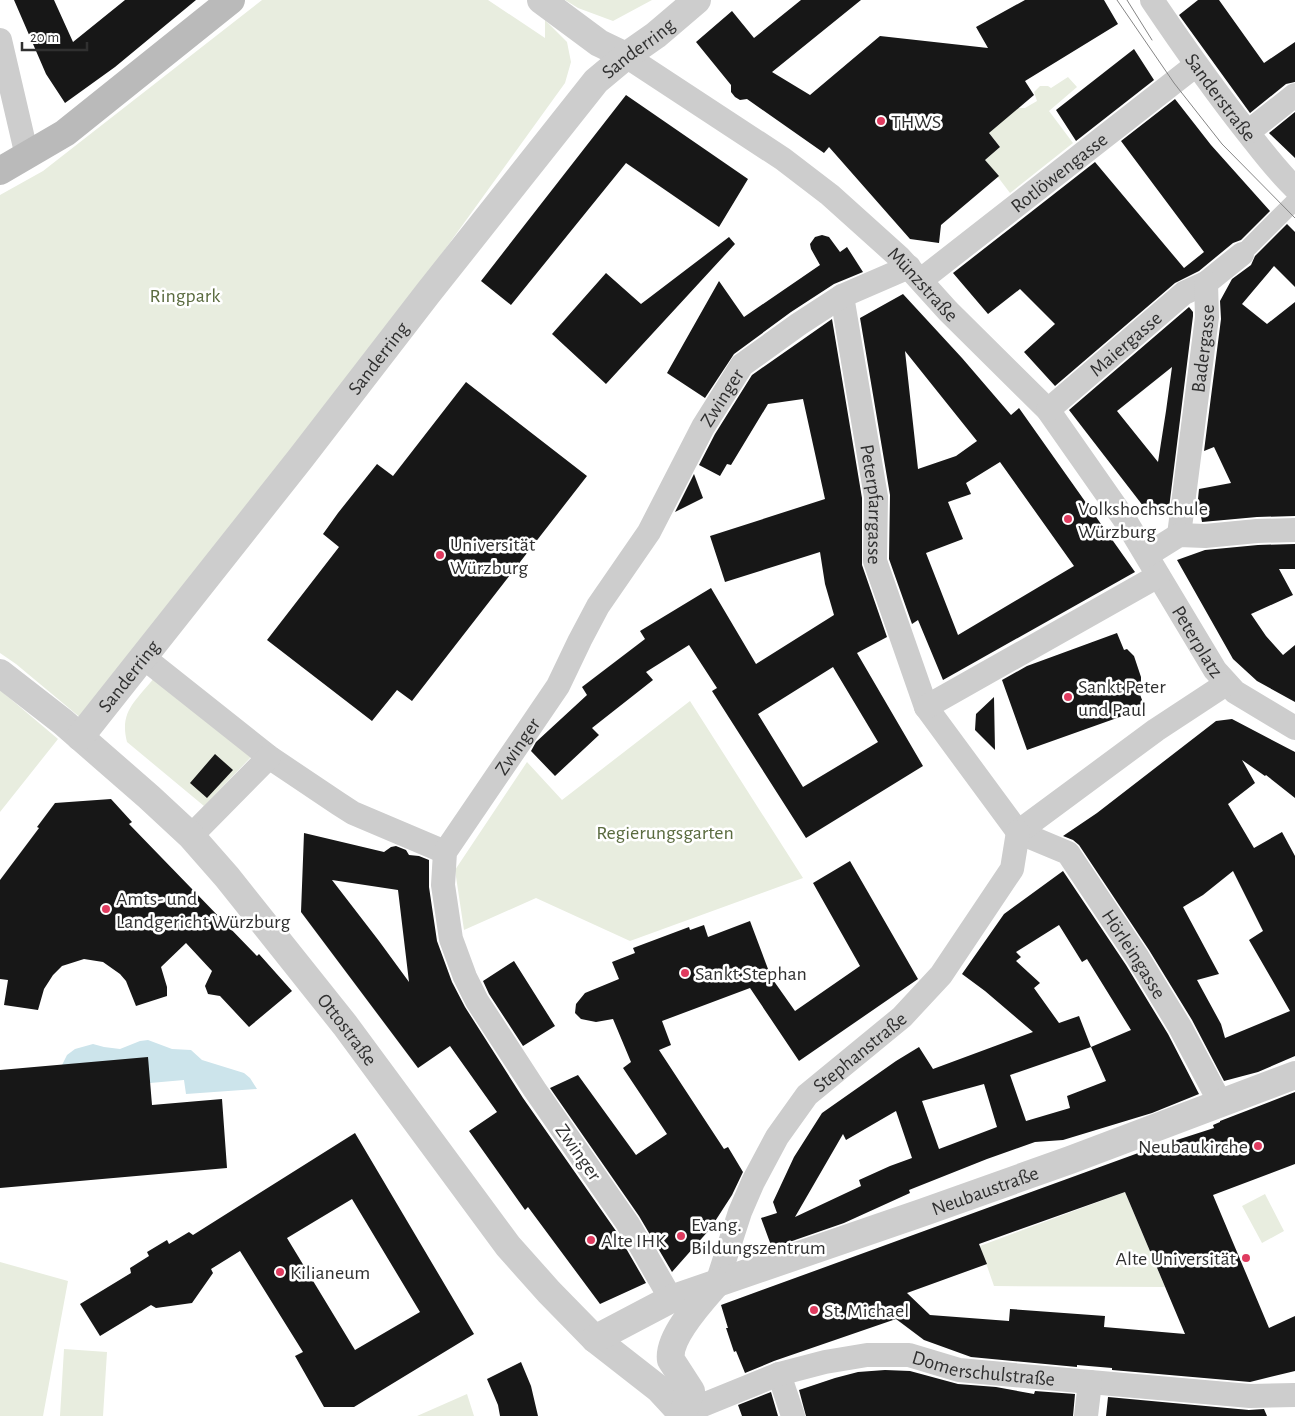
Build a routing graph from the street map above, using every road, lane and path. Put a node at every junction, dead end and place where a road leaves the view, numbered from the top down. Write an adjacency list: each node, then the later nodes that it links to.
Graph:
1 (231, 0): 10 (main road)
2 (540, 0): 6 (street)
3 (697, 0): 6 (street, Sanderring)
4 (1152, 0): 7 (street, Sanderstraße)
5 (0, 40): 10 (street)
6 (626, 56): 15 (street, Münzstraße); 23 (street, Sanderring)
7 (1196, 65): 9 (street, Sanderstraße); 15 (street, Rotlöwengasse)
8 (1295, 95): 9 (street)
9 (1248, 132): 12 (street, Sanderstraße)
10 (27, 156): 11 (main road)
11 (0, 171)
12 (1295, 188)
13 (1295, 201): 14 (street, Badergasse)
14 (1242, 254): 16 (street, Badergasse)
15 (915, 273): 17 (street, Zwinger); 18 (street, Münzstraße)
16 (1206, 283): 18 (street, Maiergasse); 20 (street, Badergasse)
17 (842, 296): 26 (street, Peterpfarrgasse); 32 (street, Zwinger)
18 (1048, 410): 21 (street, Münzstraße)
19 (1295, 530): 20 (street)
20 (1179, 535): 21 (street)
21 (1147, 555): 22 (street, Münzstraße)
22 (1158, 576): 25 (street, Peterplatz); 26 (street)
23 (143, 657): 28 (street, Sanderring); 29 (street)
24 (0, 673): 28 (street, Ottostraße)
25 (1226, 684): 27 (street); 30 (street, Peterplatz)
26 (926, 707): 30 (street)
27 (1295, 728)
28 (80, 737): 31 (street, Ottostraße)
29 (269, 757): 31 (street); 32 (street)
30 (1018, 832): 34 (street, Hörleingasse); 35 (street, Stephanstraße)
31 (191, 836): 37 (street, Ottostraße)
32 (445, 852): 36 (street, Zwinger)
33 (1295, 1075): 34 (street, Neubaustraße)
34 (1222, 1104): 35 (street, Neubaustraße)
35 (716, 1283): 36 (street, Neubaustraße); 38 (street)
36 (671, 1298): 37 (street, Neubaustraße)
37 (595, 1339): 39 (street, Ottostraße)
38 (671, 1360): 39 (street); 43 (street)
39 (631, 1367): 43 (street, Ottostraße)
40 (778, 1374): 41 (street, Domerschulstraße); 43 (street, Domerschulstraße); 44 (street)
41 (1090, 1382): 42 (street, Domerschulstraße); 45 (street)
42 (1295, 1395)
43 (684, 1415)
44 (794, 1416)
45 (1086, 1416)

